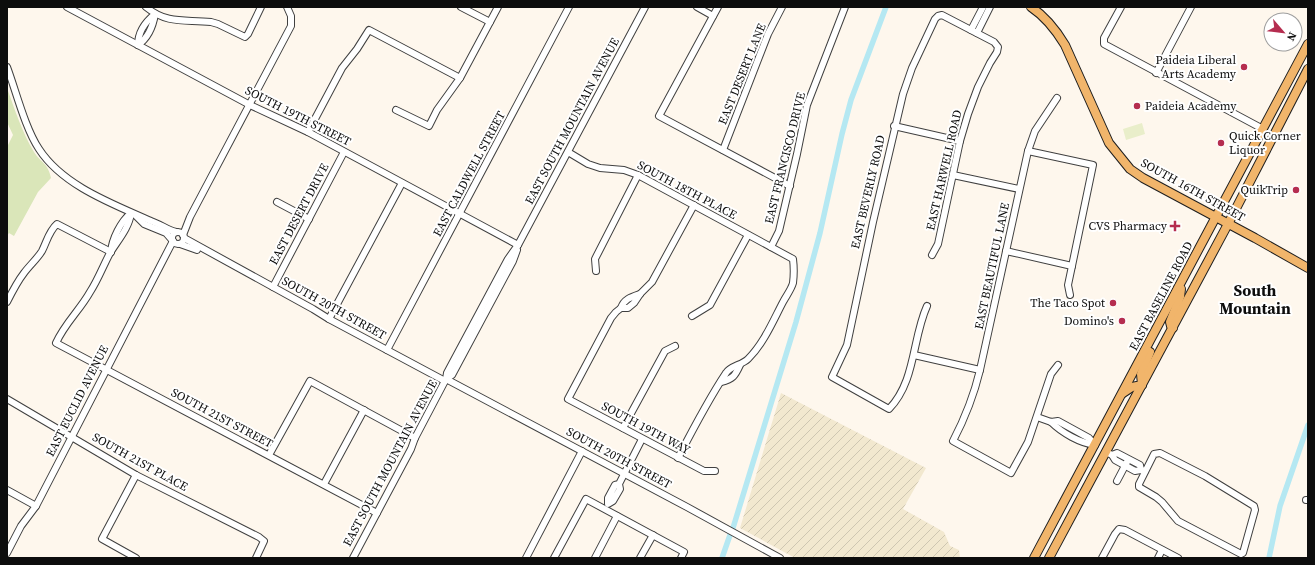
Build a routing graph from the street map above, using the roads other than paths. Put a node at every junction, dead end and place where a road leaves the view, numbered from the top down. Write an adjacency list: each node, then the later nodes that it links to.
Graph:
1 (67, 7): 25 (street, SOUTH 19TH STREET)
2 (146, 7): 18 (street)
3 (261, 7): 18 (street)
4 (287, 7): 31 (street, EAST EUCLID AVENUE)
5 (461, 7): 20 (street)
6 (498, 7): 20 (street)
7 (569, 7): 50 (street, EAST CALDWELL STREET)
8 (645, 7): 41 (street, EAST SOUTH MOUNTAIN AVENUE)
9 (697, 7): 19 (street)
10 (718, 7): 19 (street)
11 (782, 7): 38 (street, EAST DESERT LANE)
12 (845, 7): 45 (street, EAST FRANCISCO DRIVE)
13 (983, 7): 23 (street)
14 (990, 7): 23 (street)
15 (1031, 7): 51 (main road, SOUTH 16TH STREET)
16 (1120, 7): 28 (street)
17 (1191, 7): 28 (street)
18 (155, 14): 21 (street); 22 (street)
19 (713, 16): 38 (street)
20 (490, 22): 29 (street)
21 (144, 27): 22 (street); 25 (street)
22 (150, 30): 25 (street)
23 (974, 32): 33 (street, EAST BEVERLY ROAD); 37 (street, EAST HARWELL ROAD)
24 (1308, 44): 34 (main road, EAST BASELINE ROAD)
25 (138, 45): 31 (street, SOUTH 19TH STREET)
26 (7, 66): 49 (street, SOUTH 20TH STREET)
27 (1308, 70): 36 (main road, EAST BASELINE ROAD)
28 (1156, 73): 34 (street)
29 (460, 78): 32 (street); 35 (street)
30 (1056, 98): 39 (street, EAST BEAUTIFUL LANE)
31 (250, 105): 35 (street, SOUTH 19TH STREET); 55 (street, EAST EUCLID AVENUE)
32 (396, 110)
33 (894, 126): 37 (street); 75 (street, EAST BEVERLY ROAD)
34 (1263, 129): 36 (main road); 51 (main road, EAST BASELINE ROAD)
35 (308, 132): 40 (street, SOUTH 19TH STREET)
36 (1274, 135): 53 (main road, EAST BASELINE ROAD)
37 (960, 142): 43 (street, EAST HARWELL ROAD)
38 (723, 150): 45 (street)
39 (1028, 151): 46 (street, EAST BEAUTIFUL LANE); 61 (street)
40 (344, 152): 44 (street, SOUTH 19TH STREET); 52 (street, EAST DESERT DRIVE)
41 (568, 152): 42 (street, SOUTH 18TH PLACE); 56 (street, EAST SOUTH MOUNTAIN AVENUE)
42 (638, 175): 48 (street, SOUTH 18TH PLACE); 63 (street)
43 (953, 175): 46 (street); 60 (street, EAST HARWELL ROAD)
44 (402, 183): 50 (street, SOUTH 19TH STREET); 70 (street)
45 (790, 186): 57 (street, EAST FRANCISCO DRIVE)
46 (1019, 189): 58 (street, EAST BEAUTIFUL LANE)
47 (277, 202): 52 (street)
48 (694, 205): 54 (street, SOUTH 18TH PLACE); 85 (street, SOUTH 19TH WAY)
49 (131, 213): 55 (street, SOUTH 20TH STREET); 59 (street)
50 (460, 214): 56 (street, SOUTH 19TH STREET); 74 (street, EAST CALDWELL STREET)
51 (1216, 218): 53 (main road, SOUTH 16TH STREET); 64 (main road, EAST BASELINE ROAD)
52 (309, 219): 65 (street, EAST DESERT DRIVE)
53 (1228, 224): 62 (main road, SOUTH 16TH STREET); 71 (main road, EAST BASELINE ROAD)
54 (748, 235): 57 (street, SOUTH 18TH PLACE); 69 (street)
55 (178, 238): 65 (street, SOUTH 20TH STREET); 77 (street, EAST EUCLID AVENUE)
56 (518, 245): 79 (street, EAST SOUTH MOUNTAIN AVENUE)
57 (771, 247): 93 (street, SOUTH 18TH PLACE)
58 (1006, 251): 61 (street); 78 (street, EAST BEAUTIFUL LANE)
59 (111, 252): 67 (street); 77 (street, SOUTH 21ST STREET)
60 (932, 255)
61 (1072, 266): 66 (street)
62 (1308, 268)
63 (596, 271)
64 (1182, 282): 71 (main road); 72 (main road, EAST BASELINE ROAD)
65 (273, 287): 70 (street, SOUTH 20TH STREET)
66 (1070, 294)
67 (7, 302)
68 (927, 306): 75 (street)
69 (692, 316)
70 (329, 319): 74 (street, SOUTH 20TH STREET)
71 (1173, 328): 80 (main road, EAST BASELINE ROAD)
72 (1152, 338): 80 (main road); 81 (main road, EAST BASELINE ROAD)
73 (675, 346): 85 (street)
74 (387, 350): 79 (street, SOUTH 20TH STREET)
75 (914, 355): 78 (street)
76 (1058, 365): 84 (street)
77 (106, 369): 86 (street, EAST EUCLID AVENUE); 92 (street, SOUTH 21ST STREET)
78 (980, 370): 84 (street, EAST BEAUTIFUL LANE)
79 (446, 380): 87 (street, EAST SOUTH MOUNTAIN AVENUE); 90 (street, SOUTH 20TH STREET)
80 (1142, 385): 81 (main road); 91 (main road, EAST BASELINE ROAD)
81 (1122, 394): 89 (main road, EAST BASELINE ROAD)
82 (7, 399): 86 (street, SOUTH 21ST PLACE)
83 (364, 410): 87 (street); 92 (street); 100 (street)
84 (1037, 417): 89 (street)
85 (623, 428): 88 (street, SOUTH 19TH WAY)
86 (71, 436): 98 (street, SOUTH 21ST PLACE); 102 (street, EAST EUCLID AVENUE)
87 (415, 438): 104 (street, EAST SOUTH MOUNTAIN AVENUE)
88 (642, 439): 93 (street, SOUTH 19TH WAY); 97 (street)
89 (1095, 445): 91 (main road); 118 (main road, EAST BASELINE ROAD)
90 (582, 451): 97 (street, SOUTH 20TH STREET); 112 (street)
91 (1109, 453): 94 (street); 119 (main road, EAST BASELINE ROAD)
92 (269, 456): 100 (street, SOUTH 21ST STREET)
93 (678, 458): 96 (street, SOUTH 19TH WAY)
94 (1127, 462): 95 (street); 99 (street)
95 (1143, 470): 95 (street)
96 (715, 471)
97 (624, 473): 103 (street); 117 (street, SOUTH 20TH STREET)
98 (136, 474): 109 (street); 110 (street, SOUTH 21ST PLACE)
99 (1117, 481)
100 (324, 484): 104 (street, SOUTH 21ST STREET)
101 (7, 490): 102 (street)
102 (36, 506): 108 (street, EAST EUCLID AVENUE)
103 (607, 507): 105 (street); 113 (street)
104 (377, 513): 111 (street, EAST SOUTH MOUNTAIN AVENUE)
105 (617, 516): 106 (street); 114 (street)
106 (653, 535): 115 (street); 116 (street)
107 (1162, 550): 120 (street); 121 (street); 122 (street)
108 (7, 553)
109 (136, 558)
110 (256, 558)
111 (353, 558)
112 (526, 558)
113 (554, 558)
114 (595, 558)
115 (640, 558)
116 (681, 558)
117 (780, 558)
118 (1034, 558)
119 (1049, 558)
120 (1102, 558)
121 (1158, 558)
122 (1178, 558)

